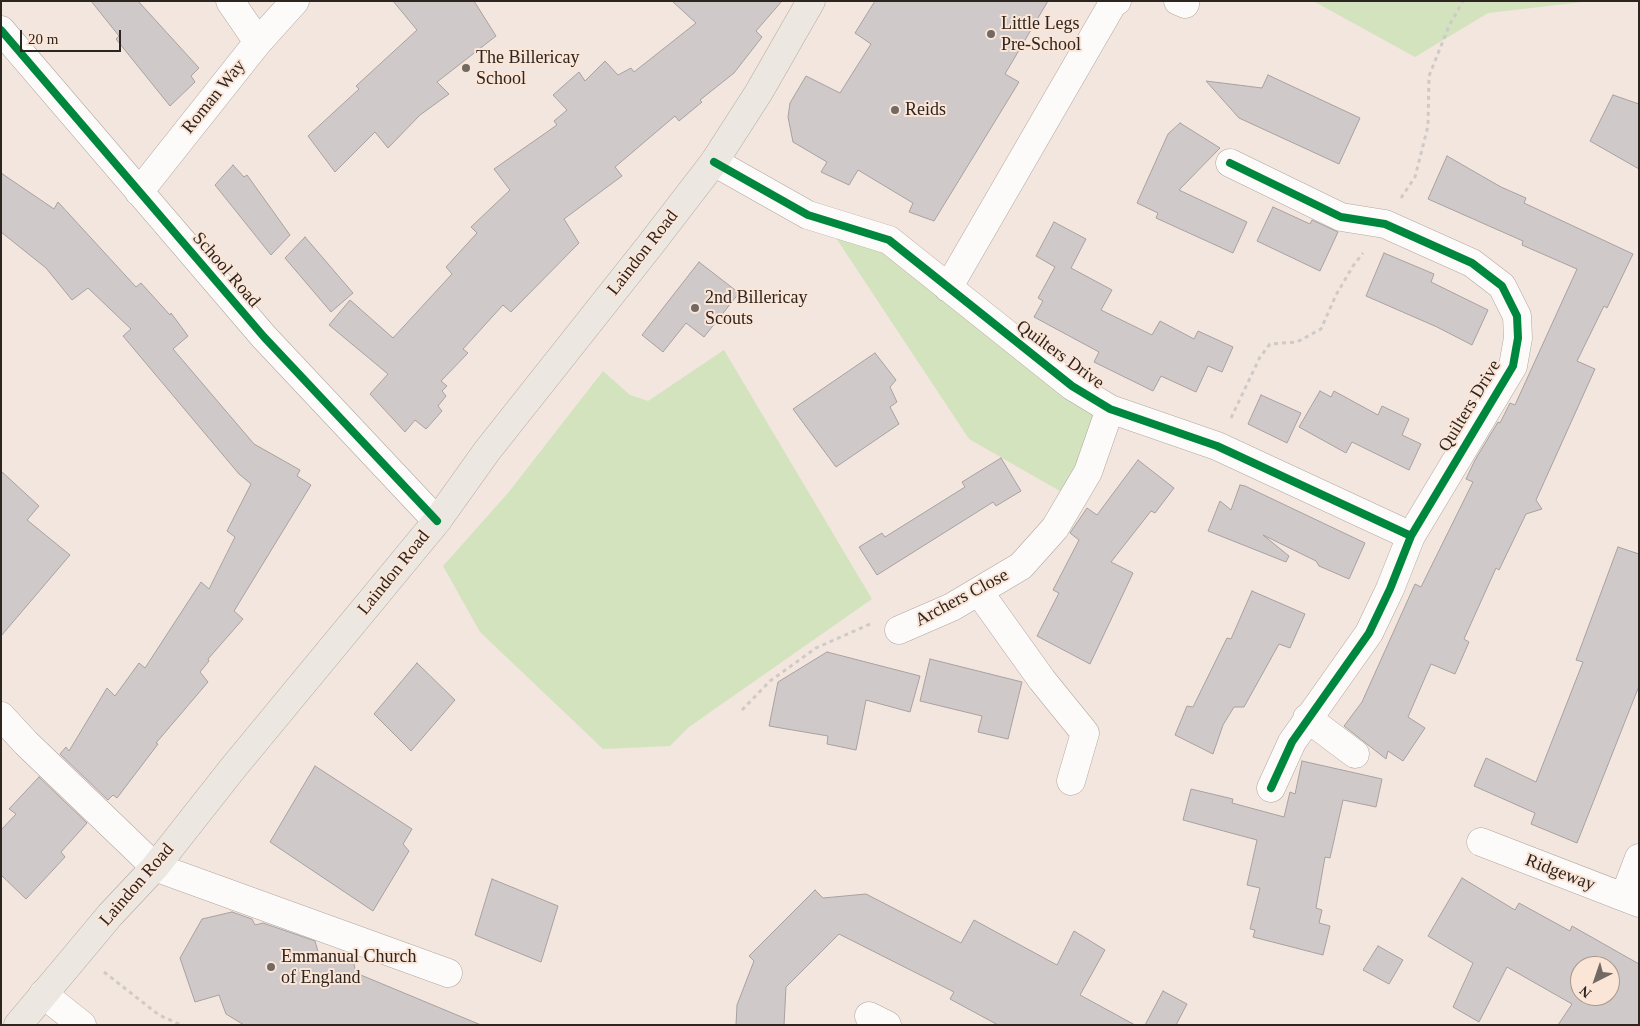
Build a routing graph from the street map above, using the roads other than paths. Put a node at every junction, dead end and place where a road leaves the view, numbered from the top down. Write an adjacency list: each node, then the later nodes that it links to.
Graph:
1 (230, 1): 6 (street, Roman Way)
2 (295, 1): 6 (street)
3 (811, 1): 7 (main road, Laindon Road)
4 (1117, 1): 10 (street)
5 (1, 30): 9 (street, School Road)
6 (258, 42): 9 (street, Roman Way)
7 (714, 162): 10 (street, Quilters Drive); 12 (main road, Laindon Road)
8 (1230, 163): 13 (street, Quilters Drive)
9 (138, 192): 12 (street, School Road)
10 (948, 288): 11 (street, Quilters Drive)
11 (1110, 409): 13 (street, Quilters Drive); 14 (street, Archers Close)
12 (437, 521): 23 (main road, Laindon Road)
13 (1411, 536): 17 (street, Quilters Drive)
14 (979, 592): 15 (street, Archers Close); 19 (street)
15 (899, 630)
16 (1, 716): 23 (street)
17 (1307, 718): 18 (street); 20 (street, Quilters Drive)
18 (1355, 754)
19 (1071, 781)
20 (1271, 788)
21 (1481, 842): 24 (street, Ridgeway)
22 (1639, 858): 24 (street)
23 (155, 867): 25 (street); 26 (main road, Laindon Road)
24 (1631, 900)
25 (448, 973)
26 (43, 994): 27 (main road, Laindon Road); 28 (street)
27 (18, 1025)
28 (82, 1025)

